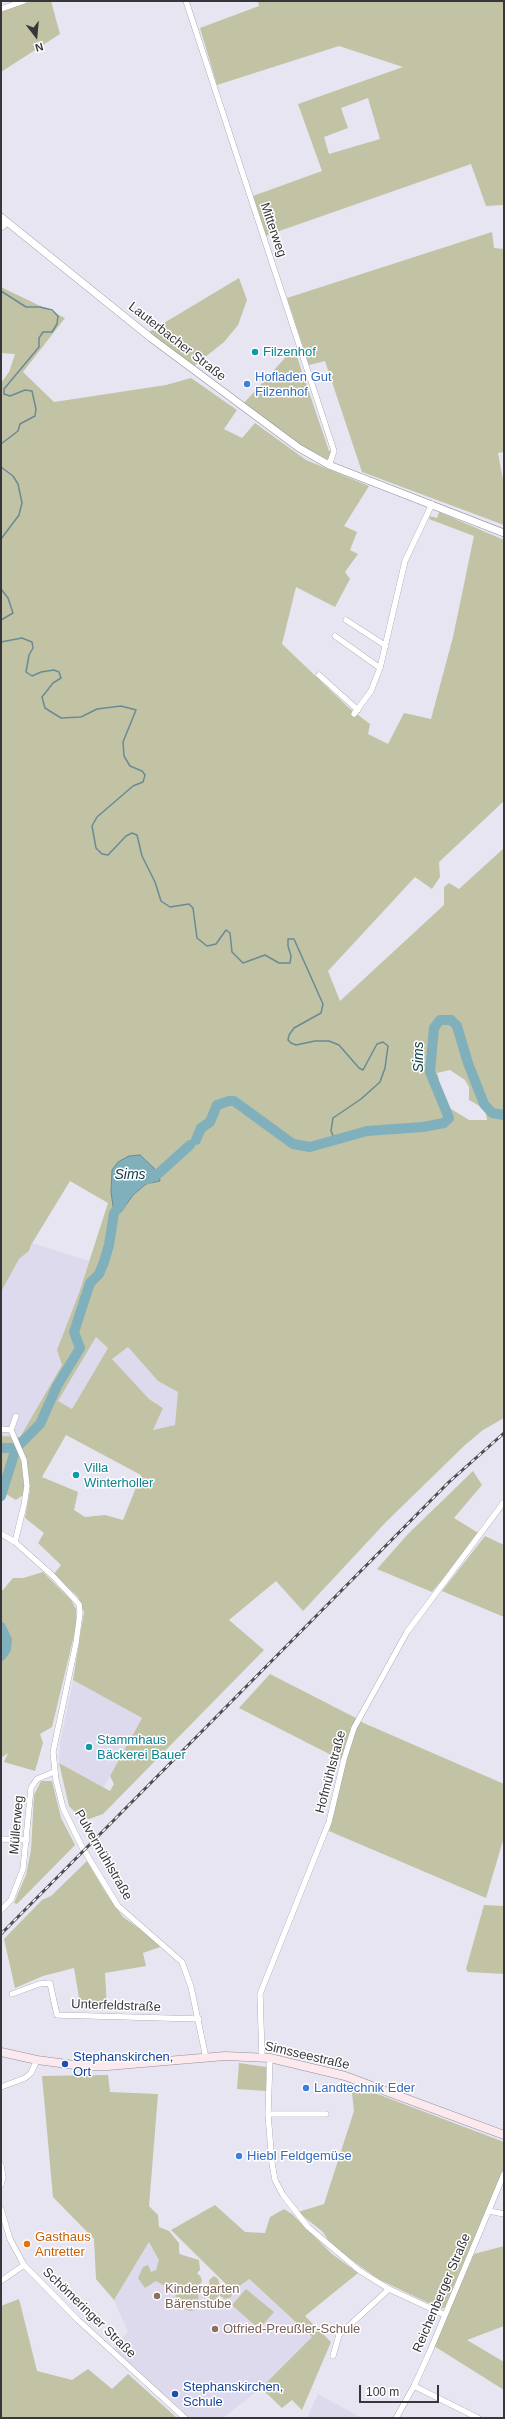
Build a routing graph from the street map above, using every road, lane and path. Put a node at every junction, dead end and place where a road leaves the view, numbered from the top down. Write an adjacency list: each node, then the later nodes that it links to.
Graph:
1 (24, 1): 3 (street)
2 (186, 1): 6 (street, Mitterweg)
3 (1, 9)
4 (4, 220): 5 (street); 6 (street, Lauterbacher Straße)
5 (1, 227)
6 (329, 465): 7 (street, Lauterbacher Straße)
7 (432, 504): 8 (street, Lauterbacher Straße); 11 (street)
8 (504, 533)
9 (346, 620): 11 (street)
10 (335, 636): 12 (street)
11 (386, 646): 12 (street)
12 (380, 668): 13 (street)
13 (320, 674)
14 (16, 1416): 16 (street)
15 (1, 1428): 16 (street)
16 (11, 1430): 19 (street)
17 (504, 1502): 27 (street, Hofmühlstraße)
18 (1, 1534): 19 (street)
19 (15, 1542): 20 (street, Pulvermühlstraße)
20 (54, 1772): 22 (street, Müllerweg); 25 (street, Pulvermühlstraße)
21 (1, 1840): 22 (street)
22 (27, 1840): 23 (street, Müllerweg)
23 (1, 1910)
24 (12, 1994): 25 (street, Unterfeldstraße)
25 (199, 2018): 28 (street, Pulvermühlstraße)
26 (1, 2052): 29 (main road, Simsseestraße)
27 (266, 2057): 28 (main road, Simsseestraße); 31 (street, Hofmühlstraße); 33 (main road, Simsseestraße)
28 (206, 2058): 29 (main road, Simsseestraße)
29 (37, 2060): 30 (street)
30 (1, 2087)
31 (268, 2114): 32 (street); 42 (street, Hofmühlstraße)
32 (326, 2114)
33 (504, 2135)
34 (1, 2166): 36 (street)
35 (504, 2174): 38 (street, Reichenberger Straße)
36 (1, 2185)
37 (1, 2209): 40 (street, Schömeringer Straße)
38 (489, 2211): 39 (street); 43 (street, Reichenberger Straße)
39 (504, 2214)
40 (24, 2265): 41 (street); 46 (street, Schömeringer Straße)
41 (1, 2281)
42 (389, 2289): 43 (street, Hofmühlstraße); 44 (street)
43 (445, 2315): 45 (street, Reichenberger Straße)
44 (333, 2356)
45 (414, 2386): 47 (street, Reichenberger Straße); 48 (street)
46 (185, 2418)
47 (396, 2418)
48 (478, 2418)

